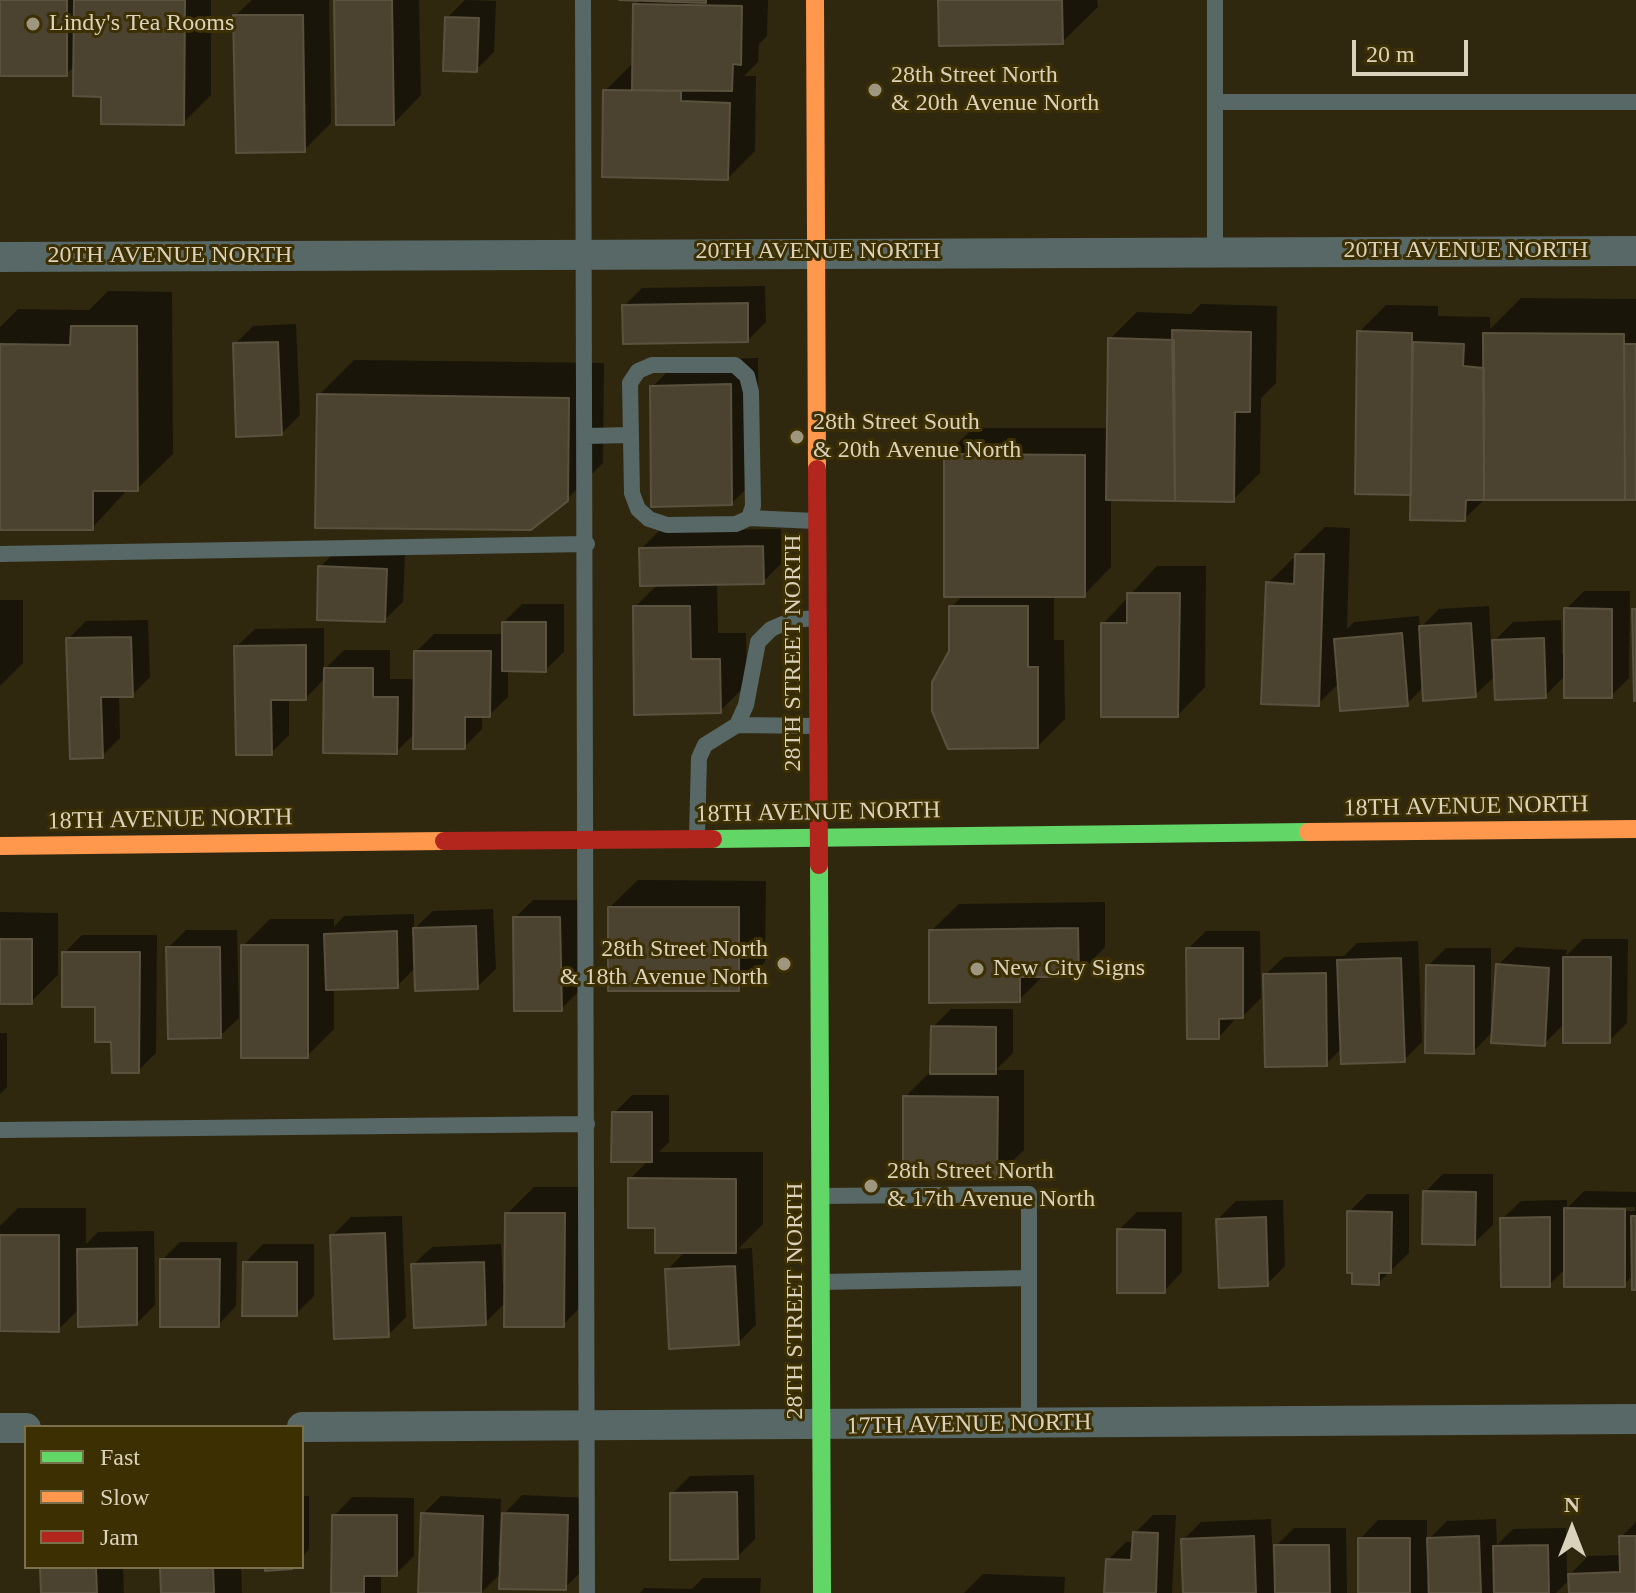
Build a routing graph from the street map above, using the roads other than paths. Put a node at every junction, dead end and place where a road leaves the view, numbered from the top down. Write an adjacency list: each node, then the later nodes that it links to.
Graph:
1 (583, 0): 9 (lane)
2 (815, 0): 7 (street, 28TH STREET NORTH)
3 (1215, 0): 4 (lane)
4 (1215, 102): 5 (lane); 8 (lane)
5 (1636, 102)
6 (1636, 251): 8 (street, 20TH AVENUE NORTH)
7 (816, 252): 8 (street, 20TH AVENUE NORTH); 9 (street, 20TH AVENUE NORTH); 14 (street, 28TH STREET NORTH)
8 (1215, 252)
9 (586, 253): 10 (street, 20TH AVENUE NORTH); 12 (lane)
10 (0, 257)
11 (631, 435): 12 (lane); 13 (lane); 13 (lane)
12 (586, 436): 15 (lane)
13 (749, 518): 14 (lane)
14 (817, 521): 17 (street, 28TH STREET NORTH)
15 (587, 544): 16 (lane); 23 (lane)
16 (0, 554)
17 (817, 618): 18 (lane); 19 (street, 28TH STREET NORTH)
18 (737, 725): 19 (lane); 22 (lane)
19 (818, 726): 21 (street, 28TH STREET NORTH)
20 (1636, 829): 21 (street, 18TH AVENUE NORTH)
21 (819, 837): 22 (street, 18TH AVENUE NORTH); 27 (street, 28TH STREET NORTH)
22 (697, 839): 23 (street, 18TH AVENUE NORTH)
23 (587, 840): 24 (street, 18TH AVENUE NORTH); 25 (lane)
24 (0, 846)
25 (587, 1124): 26 (lane); 34 (lane)
26 (0, 1130)
27 (820, 1196): 28 (lane); 29 (street, 28TH STREET NORTH)
28 (1029, 1278): 29 (lane); 31 (lane)
29 (820, 1282): 32 (street, 28TH STREET NORTH)
30 (1636, 1419): 31 (street, 17TH AVENUE NORTH)
31 (1029, 1424): 32 (street, 17TH AVENUE NORTH)
32 (820, 1426): 34 (street, 17TH AVENUE NORTH); 38 (street, 28TH STREET NORTH)
33 (304, 1427): 34 (street, 17TH AVENUE NORTH)
34 (586, 1427): 37 (lane)
35 (0, 1428): 36 (street)
36 (24, 1428)
37 (587, 1593)
38 (822, 1593)

